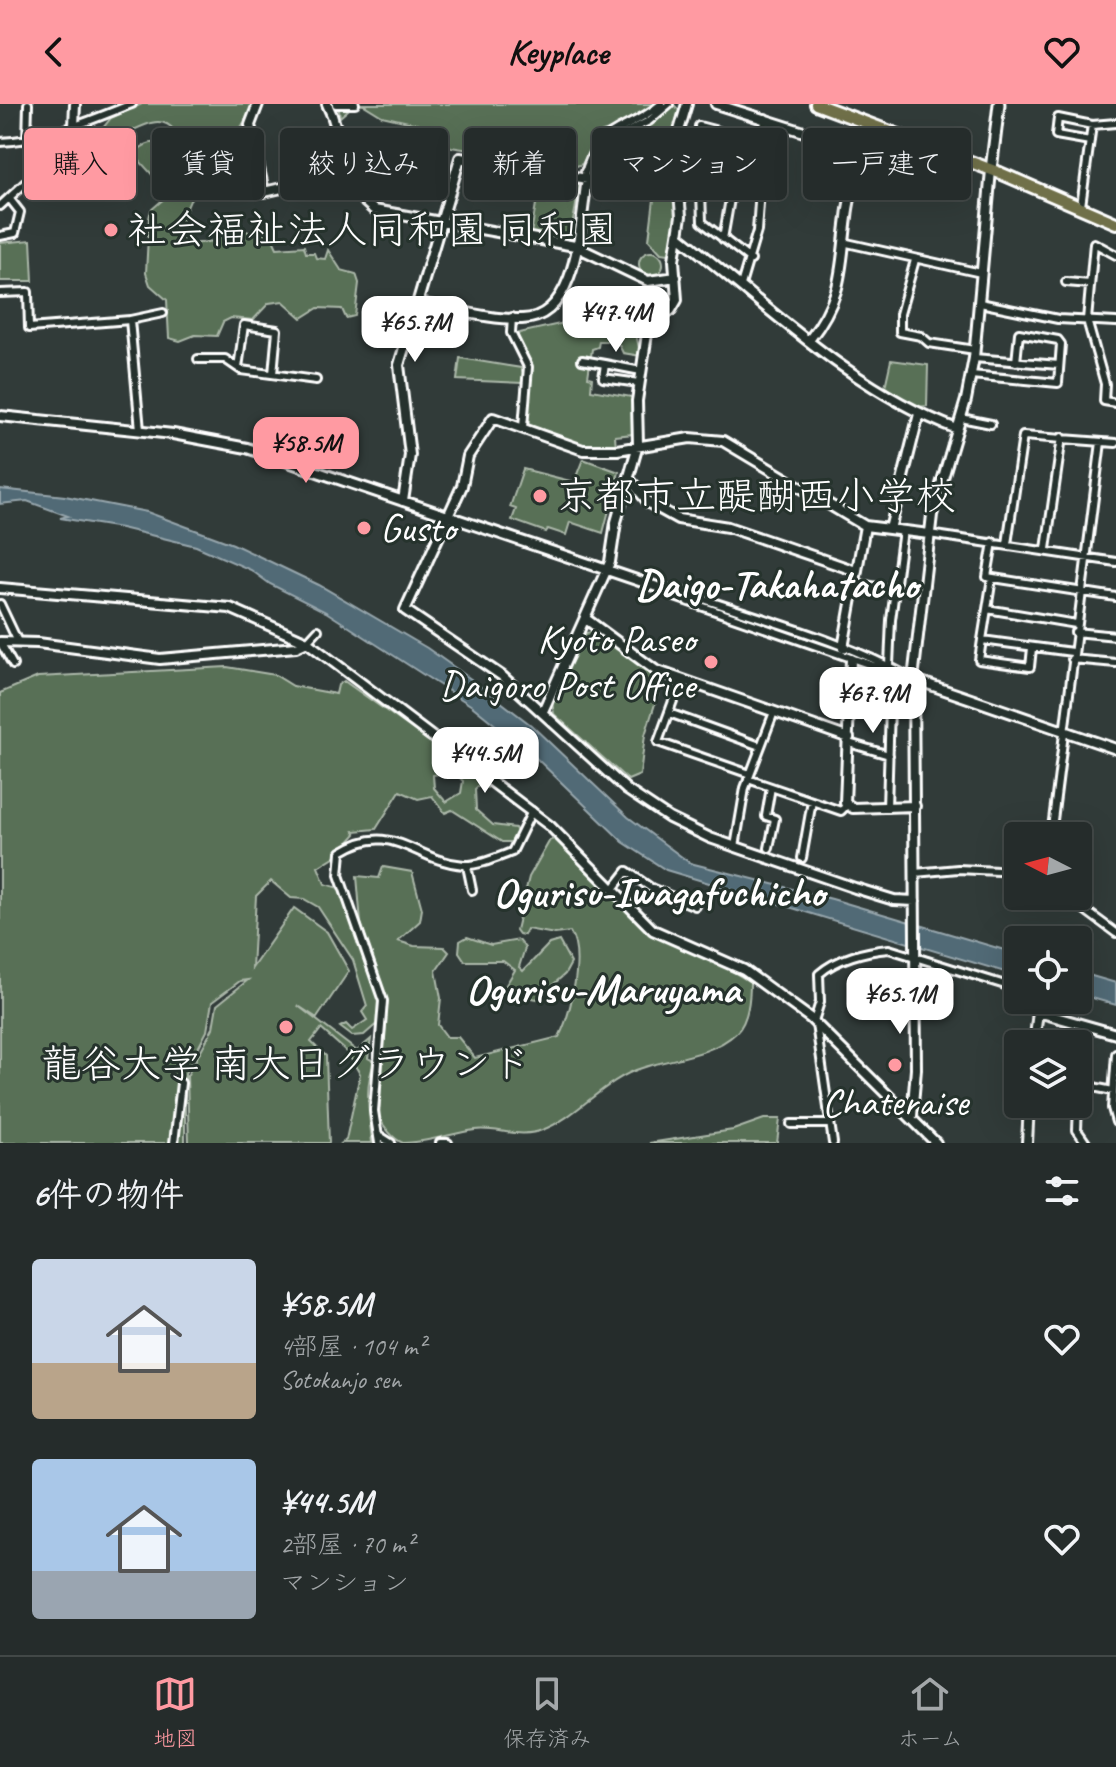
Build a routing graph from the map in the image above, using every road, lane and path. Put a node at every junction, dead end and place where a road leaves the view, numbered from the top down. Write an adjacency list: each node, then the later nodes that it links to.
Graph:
1 (28, 104): 18 (street)
2 (75, 104): 17 (street)
3 (132, 104): 17 (street)
4 (258, 104): 31 (street)
5 (327, 104): 20 (street)
6 (336, 104): 7 (street)
7 (355, 104)
8 (661, 104): 29 (street)
9 (669, 104): 29 (street)
10 (687, 104): 43 (street)
11 (716, 104): 14 (street)
12 (816, 104): 22 (main road)
13 (999, 104): 28 (main road)
14 (765, 118): 21 (street); 23 (street)
15 (1116, 123): 16 (street)
16 (1092, 125): 25 (street); 25 (street)
17 (74, 126): 19 (street)
18 (27, 128)
19 (70, 128)
20 (332, 128)
21 (764, 128)
22 (878, 128)
23 (803, 130)
24 (24, 141): 26 (street)
25 (1090, 141): 39 (street)
26 (0, 142)
27 (971, 163): 28 (main road)
28 (991, 170): 39 (main road); 50 (street)
29 (585, 175): 41 (street); 46 (street)
30 (24, 184): 32 (street)
31 (280, 188)
32 (9, 198): 38 (street); 42 (street)
33 (363, 200): 41 (street)
34 (701, 200): 44 (street)
35 (730, 200): 44 (street)
36 (759, 200): 48 (street)
37 (851, 200): 45 (street)
38 (0, 206)
39 (1081, 206): 40 (main road)
40 (1116, 223)
41 (443, 224): 46 (street); 56 (street)
42 (0, 236)
43 (680, 237): 51 (street); 54 (street)
44 (723, 239): 48 (street)
45 (847, 243): 49 (street); 63 (street)
46 (575, 246): 51 (street); 59 (street)
47 (1116, 255): 53 (street)
48 (751, 260): 54 (street)
49 (915, 260): 50 (street); 64 (street)
50 (981, 273): 57 (street)
51 (676, 277): 71 (street)
52 (1066, 282): 53 (street)
53 (1090, 284): 61 (street)
54 (741, 285): 63 (street)
55 (0, 293): 60 (street)
56 (417, 303): 59 (street); 89 (street)
57 (980, 303): 61 (street); 64 (street)
58 (163, 313): 60 (street)
59 (512, 317): 81 (street)
60 (130, 320): 83 (street)
61 (1087, 320): 62 (street); 76 (street)
62 (1116, 322)
63 (810, 339): 77 (street)
64 (975, 354): 67 (street); 73 (street)
65 (198, 359): 70 (street)
66 (582, 360): 68 (street)
67 (1016, 362): 69 (street); 69 (street)
68 (605, 364): 71 (street); 75 (street)
69 (1059, 365): 73 (street)
70 (238, 368): 72 (street); 72 (street)
71 (641, 371): 75 (street)
72 (273, 374): 74 (street)
73 (971, 375): 79 (street)
74 (316, 380)
75 (639, 383): 87 (street)
76 (1116, 403)
77 (919, 414): 82 (street); 92 (street)
78 (0, 416): 83 (street)
79 (961, 418): 80 (street); 82 (street)
80 (991, 424)
81 (523, 427): 87 (street); 90 (street)
82 (957, 429): 94 (street)
83 (140, 430): 89 (street)
84 (1062, 437): 85 (street); 96 (street); 97 (street)
85 (1101, 442): 86 (street); 98 (street)
86 (1116, 443)
87 (638, 445): 88 (street); 91 (street)
88 (629, 479): 100 (street); 101 (street)
89 (403, 501): 90 (street)
90 (446, 517): 100 (street); 128 (street)
91 (865, 526): 92 (street); 101 (street)
92 (890, 529): 93 (street)
93 (903, 530): 94 (street); 106 (street)
94 (929, 534): 95 (street); 127 (street)
95 (993, 542): 96 (street); 102 (street)
96 (1007, 544): 97 (street)
97 (1046, 549): 98 (street)
98 (1084, 556): 99 (street); 107 (street)
99 (1116, 562)
100 (607, 571): 105 (street); 111 (street)
101 (856, 571): 103 (street)
102 (992, 578): 107 (street); 110 (street)
103 (854, 583): 106 (street); 119 (street)
104 (0, 588): 118 (street)
105 (663, 589): 119 (street); 122 (street)
106 (894, 590): 125 (street)
107 (1080, 592): 108 (street); 112 (street)
108 (1116, 597)
109 (0, 604): 117 (street)
110 (987, 609): 112 (street); 115 (street)
111 (586, 619): 126 (street); 128 (street)
112 (1075, 628): 114 (street); 121 (street)
113 (318, 630): 118 (street)
114 (1116, 636)
115 (982, 640): 120 (street); 120 (street)
116 (0, 642): 117 (street); 124 (street)
117 (18, 642): 118 (street)
118 (307, 642): 142 (street)
119 (843, 648): 125 (street)
120 (1032, 648): 121 (street)
121 (1072, 656): 123 (street); 131 (street)
122 (851, 659): 125 (street); 132 (street)
123 (1116, 663)
124 (13, 665)
125 (890, 669): 127 (street); 135 (street)
126 (681, 679): 129 (street); 130 (street)
127 (913, 679): 131 (street); 140 (street)
128 (543, 711): 144 (street)
129 (774, 712): 132 (street); 133 (street)
130 (669, 713): 133 (street); 136 (street)
131 (1065, 731): 134 (street); 143 (street)
132 (849, 741): 135 (street); 139 (street)
133 (760, 746): 136 (street)
134 (1116, 749)
135 (889, 755): 141 (street)
136 (749, 776): 137 (street); 144 (street)
137 (771, 787): 138 (street); 145 (street)
138 (812, 801): 139 (street); 146 (street)
139 (846, 806): 141 (street)
140 (915, 806): 141 (street); 149 (street)
141 (887, 808)
142 (532, 811): 147 (street); 150 (street)
143 (1053, 822)
144 (735, 847): 152 (street)
145 (769, 848)
146 (802, 858)
147 (467, 866): 151 (street); 173 (street)
148 (1004, 871): 149 (street)
149 (915, 873): 152 (street)
150 (613, 889): 153 (street); 159 (street)
151 (472, 890)
152 (915, 901): 156 (street)
153 (689, 907)
154 (1085, 910): 155 (street)
155 (1116, 933)
156 (916, 957): 157 (street); 159 (street); 167 (street)
157 (1004, 985)
158 (1045, 1014): 160 (street)
159 (815, 1022): 167 (street); 172 (street)
160 (1084, 1025): 161 (street); 162 (street)
161 (1084, 1030)
162 (1116, 1034)
163 (1116, 1054): 166 (street)
164 (181, 1083): 174 (street)
165 (1092, 1087): 166 (street)
166 (1113, 1091): 170 (street)
167 (912, 1116): 179 (street)
168 (1028, 1118): 180 (street)
169 (1077, 1118): 181 (street)
170 (1116, 1122)
171 (791, 1124): 172 (street)
172 (830, 1124): 178 (street)
173 (380, 1140): 175 (street)
174 (174, 1143)
175 (391, 1143)
176 (440, 1143): 177 (street)
177 (448, 1143)
178 (833, 1143)
179 (936, 1143)
180 (1027, 1143)
181 (1086, 1143)

